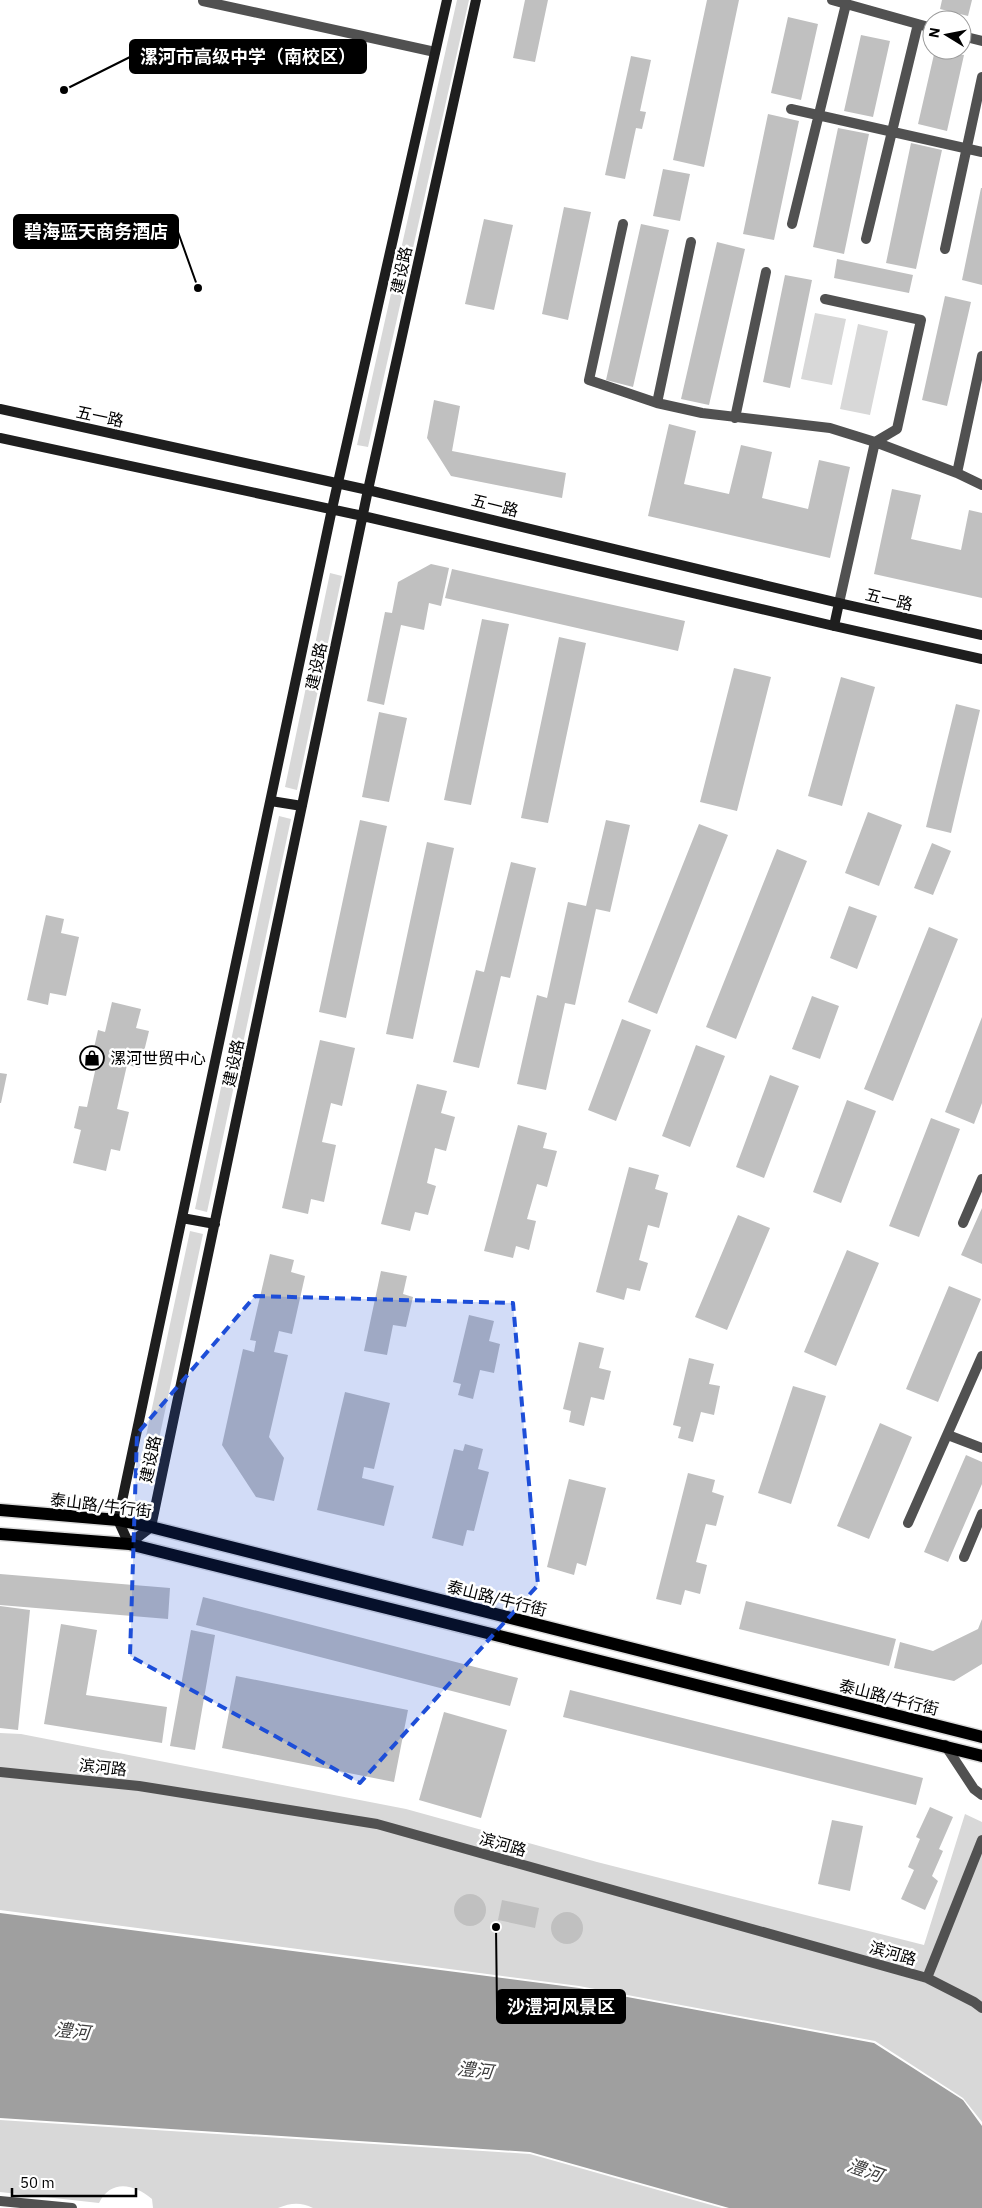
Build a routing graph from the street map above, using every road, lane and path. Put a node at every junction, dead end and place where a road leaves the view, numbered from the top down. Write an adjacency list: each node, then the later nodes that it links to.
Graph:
1 (447, 0): 8 (street, 建设路)
2 (476, 0): 31 (street, 建设路)
3 (832, 0): 5 (street)
4 (203, 1): 8 (street)
5 (846, 4): 6 (street); 11 (street)
6 (918, 24): 7 (street); 12 (street)
7 (922, 25)
8 (436, 52): 29 (street, 建设路)
9 (982, 77): 13 (street)
10 (791, 108): 11 (street)
11 (818, 114): 12 (street); 16 (street)
12 (893, 132): 13 (street); 17 (street)
13 (966, 149): 14 (street); 19 (street)
14 (982, 152)
15 (623, 224): 23 (street)
16 (792, 224)
17 (866, 239)
18 (691, 242): 23 (street)
19 (945, 249)
20 (766, 272): 25 (street)
21 (825, 299): 27 (street)
22 (982, 356): 28 (street)
23 (657, 404): 25 (street)
24 (0, 409): 29 (street, 五一路)
25 (735, 418): 27 (street)
26 (0, 438): 32 (street)
27 (875, 442): 28 (street); 34 (street)
28 (957, 473): 30 (street)
29 (339, 484): 31 (street, 五一路); 32 (street, 建设路)
30 (982, 486)
31 (368, 490): 33 (street, 建设路); 34 (street, 五一路)
32 (332, 509): 33 (street); 38 (street, 建设路)
33 (362, 516): 35 (street); 39 (street, 建设路)
34 (839, 603): 35 (street); 36 (street, 五一路)
35 (834, 626): 37 (street)
36 (982, 635)
37 (982, 658)
38 (271, 800): 39 (street); 41 (street, 建设路)
39 (302, 806): 43 (street, 建设路)
40 (982, 1179): 42 (street)
41 (182, 1218): 43 (street); 49 (street, 建设路)
42 (963, 1223)
43 (214, 1224): 51 (street, 建设路)
44 (982, 1356): 45 (street)
45 (948, 1434): 46 (street); 50 (street)
46 (982, 1448)
47 (0, 1510): 49 (main road, 泰山路/牛行街)
48 (982, 1514): 54 (street)
49 (118, 1520): 51 (main road, 泰山路/牛行街); 53 (street)
50 (908, 1523)
51 (151, 1527): 53 (street); 56 (main road, 泰山路/牛行街)
52 (0, 1534): 53 (main road, 泰山路/牛行街)
53 (129, 1544): 58 (main road, 泰山路/牛行街)
54 (964, 1556)
55 (982, 1728): 56 (main road)
56 (951, 1730): 57 (main road, 泰山路/牛行街)
57 (982, 1737)
58 (945, 1745): 59 (main road, 泰山路/牛行街); 60 (main road); 62 (street)
59 (982, 1756)
60 (982, 1764)
61 (0, 1772): 64 (street, 滨河路)
62 (982, 1795)
63 (982, 1840): 64 (street)
64 (927, 1978): 65 (street, 滨河路)
65 (982, 2008)
66 (0, 2201): 67 (street)
67 (72, 2208)

